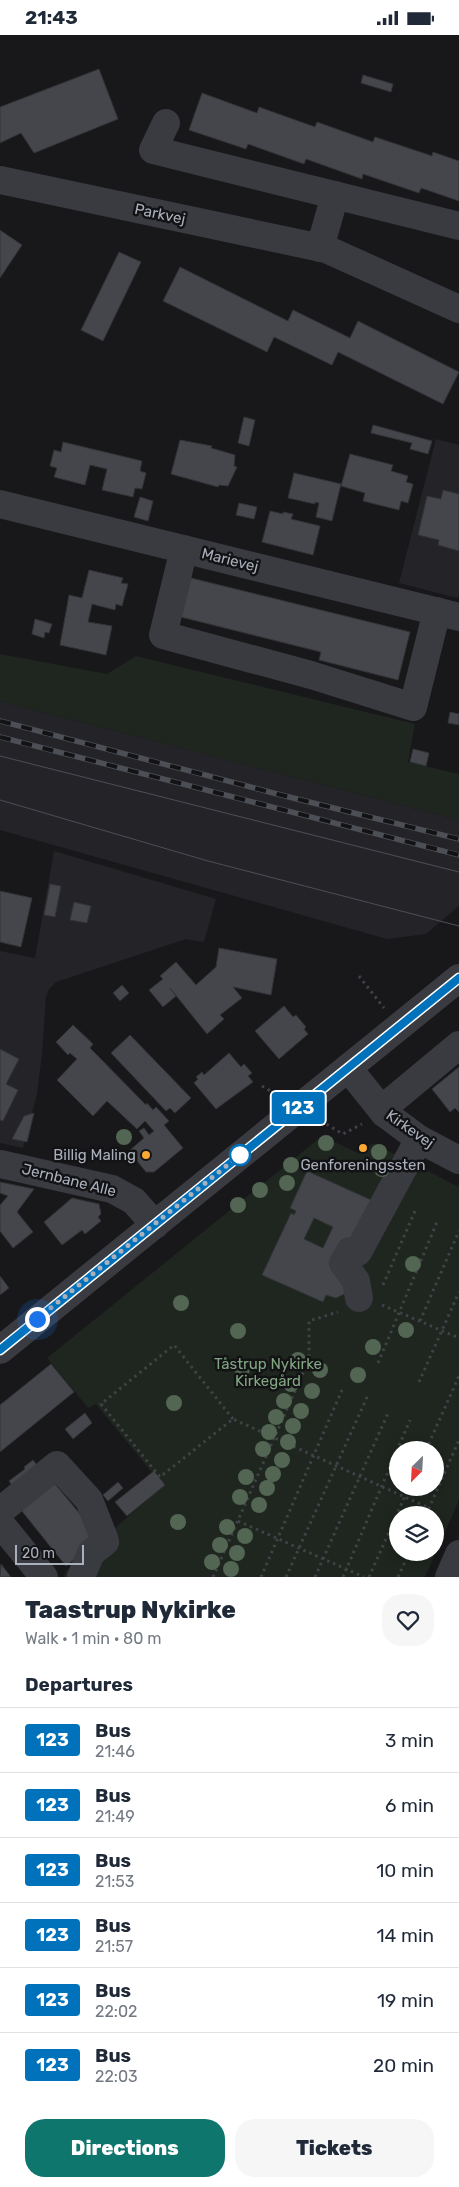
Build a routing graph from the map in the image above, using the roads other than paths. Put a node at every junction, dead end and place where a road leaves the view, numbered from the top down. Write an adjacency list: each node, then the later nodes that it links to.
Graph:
1 (166, 123): 3 (street)
2 (0, 180): 5 (street, Parkvej)
3 (335, 195): 4 (street); 5 (street)
4 (459, 226)
5 (323, 249): 6 (street, Parkvej); 7 (street, Parkvej)
6 (459, 292)
7 (459, 309)
8 (0, 504): 9 (street, Marievej)
9 (184, 549): 10 (street, Marievej); 10 (street)
10 (448, 614)
11 (459, 978): 13 (street)
12 (459, 1045): 14 (street)
13 (348, 1068): 14 (street, Kirkevej); 18 (street)
14 (384, 1113): 15 (street, Kirkevej)
15 (419, 1139): 16 (street, Kirkevej); 19 (street)
16 (459, 1160)
17 (0, 1164): 18 (street, Jernbane Alle)
18 (155, 1225): 20 (street)
19 (367, 1300)
20 (0, 1350)
21 (0, 1511): 25 (street)
22 (0, 1523): 24 (street)
23 (459, 1554): 26 (street)
24 (44, 1577)
25 (81, 1577)
26 (449, 1577)

